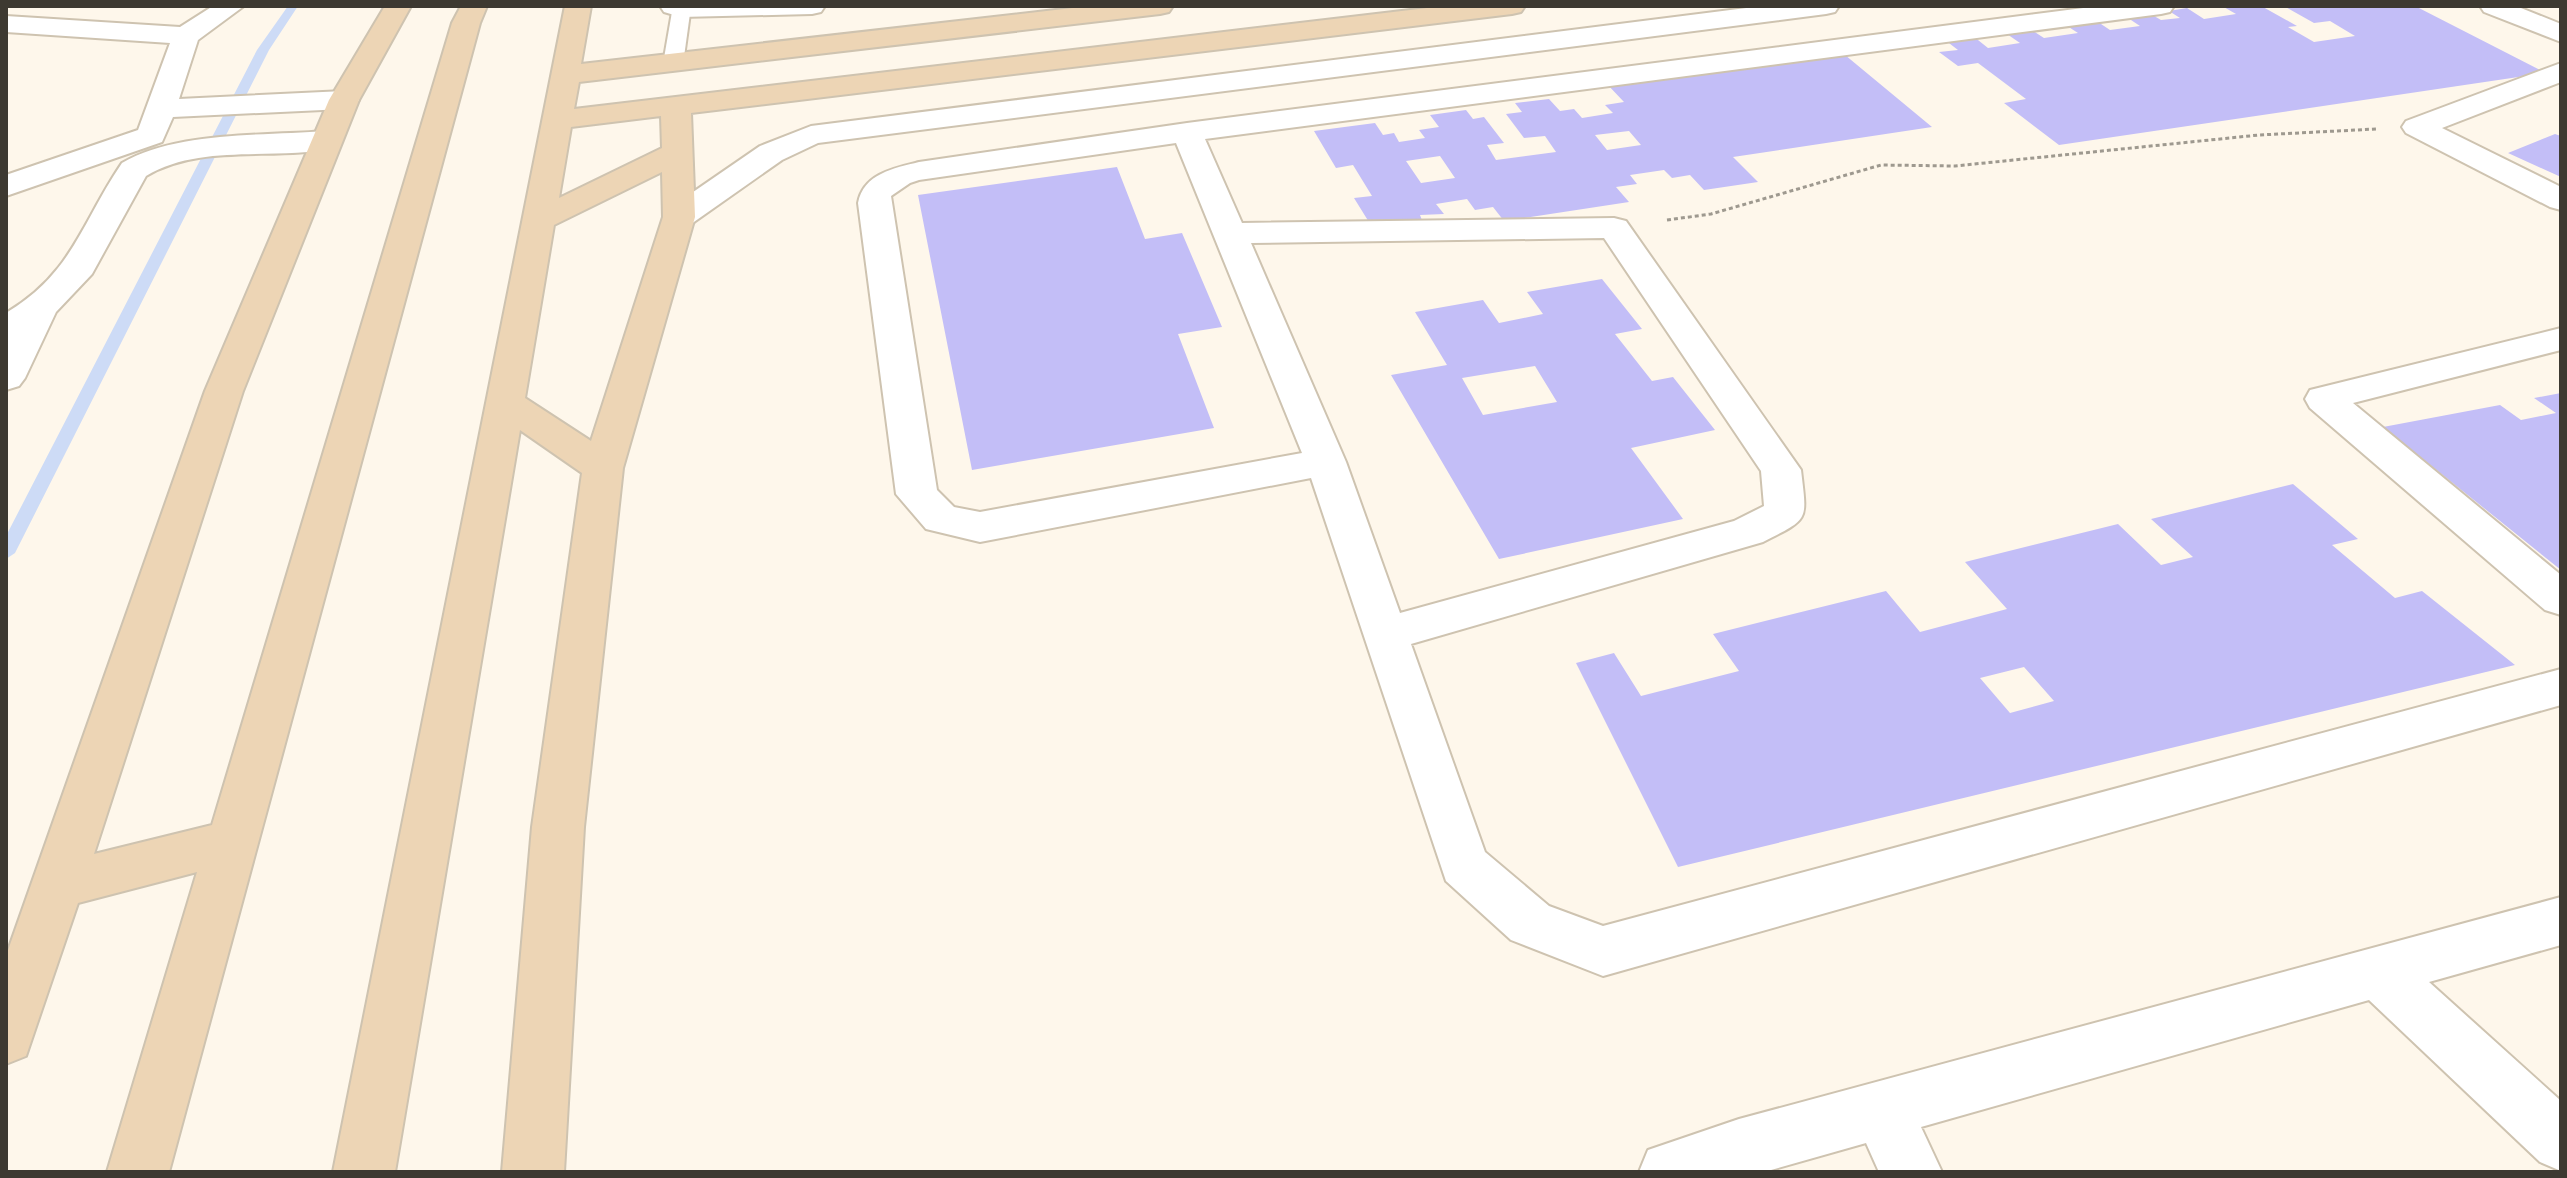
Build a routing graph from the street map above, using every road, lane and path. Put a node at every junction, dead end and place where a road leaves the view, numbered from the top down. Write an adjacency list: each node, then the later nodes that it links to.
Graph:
1 (231, 6): 14 (street)
2 (398, 6): 20 (street)
3 (474, 6): 43 (street)
4 (578, 6): 17 (street)
5 (812, 6): 11 (street)
6 (1160, 6): 18 (street)
7 (1512, 6): 15 (street)
8 (1826, 6): 19 (street)
9 (2161, 6): 23 (street)
10 (2493, 6): 13 (street)
11 (679, 7): 18 (lane)
12 (6, 24): 14 (street)
13 (2561, 34)
14 (186, 36): 24 (street)
15 (1162, 48): 18 (street); 19 (street)
16 (2561, 72): 22 (street)
17 (565, 75): 18 (street); 21 (street)
18 (674, 84): 21 (street); 26 (street)
19 (1178, 87): 29 (street)
20 (344, 100): 24 (street); 25 (street)
21 (557, 120): 30 (street)
22 (2417, 127): 28 (street); 31 (path)
23 (1187, 132): 32 (street); 38 (street)
24 (151, 137): 25 (street); 27 (street); 33 (street)
25 (327, 140): 44 (street)
26 (677, 152): 29 (street); 30 (street)
27 (6, 186)
28 (2561, 200)
29 (679, 217): 39 (street)
30 (539, 220): 37 (street)
31 (1614, 228): 32 (street); 41 (street)
32 (1230, 233): 38 (street)
33 (40, 308): 34 (street); 36 (street)
34 (6, 329)
35 (2561, 339): 40 (street)
36 (6, 378)
37 (506, 403): 39 (street); 52 (street)
38 (1326, 462): 41 (street)
39 (603, 468): 53 (street)
40 (2561, 599)
41 (1386, 634): 42 (street)
42 (2561, 687)
43 (233, 841): 44 (street); 51 (street)
44 (59, 885): 47 (street)
45 (2561, 921): 46 (street)
46 (2377, 971): 48 (street); 49 (street)
47 (6, 1037)
48 (1881, 1110): 50 (street); 55 (street)
49 (2561, 1141)
50 (1744, 1160): 54 (street)
51 (138, 1172)
52 (364, 1172)
53 (533, 1172)
54 (1670, 1172)
55 (1911, 1172)

